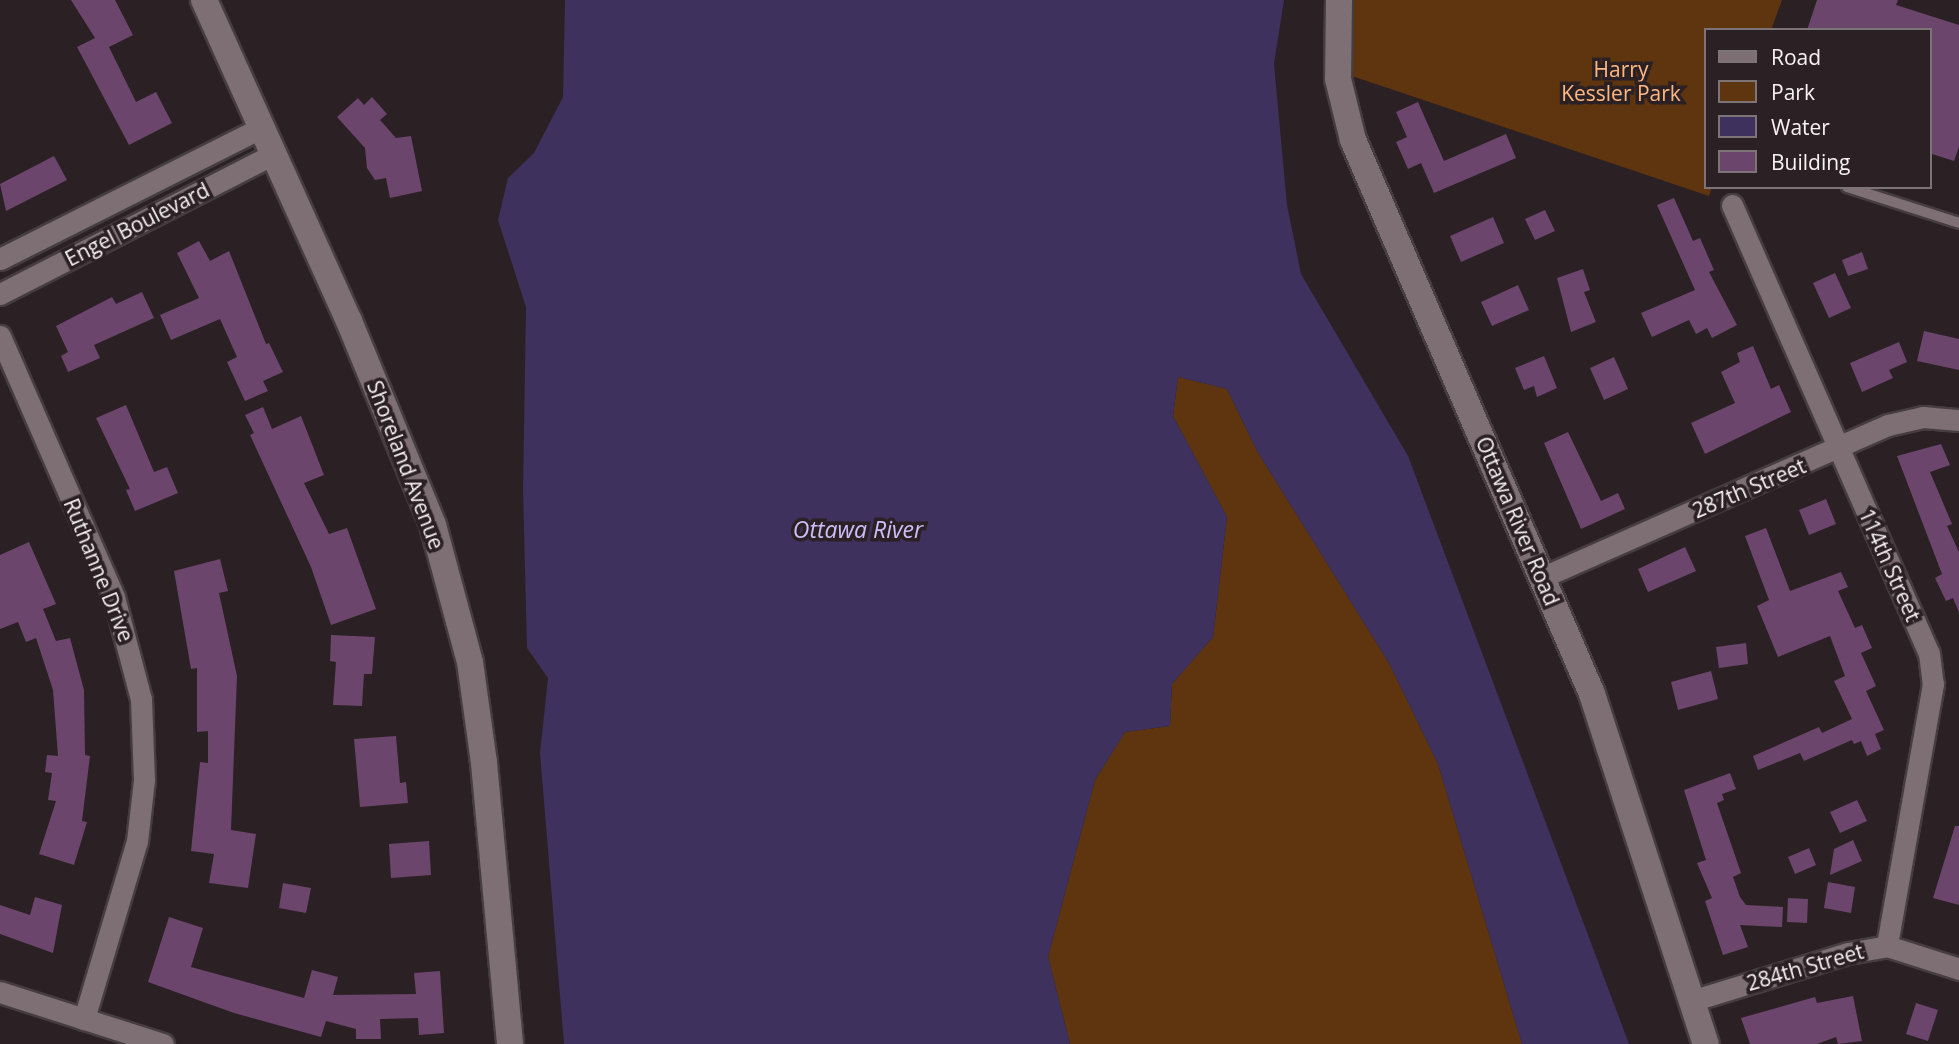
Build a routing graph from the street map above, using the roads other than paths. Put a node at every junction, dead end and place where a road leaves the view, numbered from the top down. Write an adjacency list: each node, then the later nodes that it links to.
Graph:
1 (204, 0): 3 (street, Shoreland Avenue)
2 (1339, 0): 13 (street, Ottawa River Road)
3 (262, 127): 4 (street, Shoreland Avenue); 8 (street, Engel Boulevard)
4 (275, 153): 9 (street, Engel Boulevard); 20 (street, Shoreland Avenue)
5 (1853, 189): 7 (lane)
6 (1732, 205): 12 (street, 114th Street)
7 (1959, 223)
8 (0, 259)
9 (0, 294)
10 (0, 336): 18 (street, Ruthanne Drive)
11 (1959, 420): 12 (street, 287th Street)
12 (1838, 449): 13 (street, 287th Street); 14 (street, 114th Street)
13 (1543, 577): 17 (street, Ottawa River Road)
14 (1887, 946): 15 (street, 284th Street); 17 (street, 284th Street)
15 (1959, 969)
16 (0, 992): 18 (street)
17 (1691, 1001): 21 (street, Ottawa River Road)
18 (84, 1019): 19 (street)
19 (163, 1044)
20 (510, 1044)
21 (1706, 1044)

